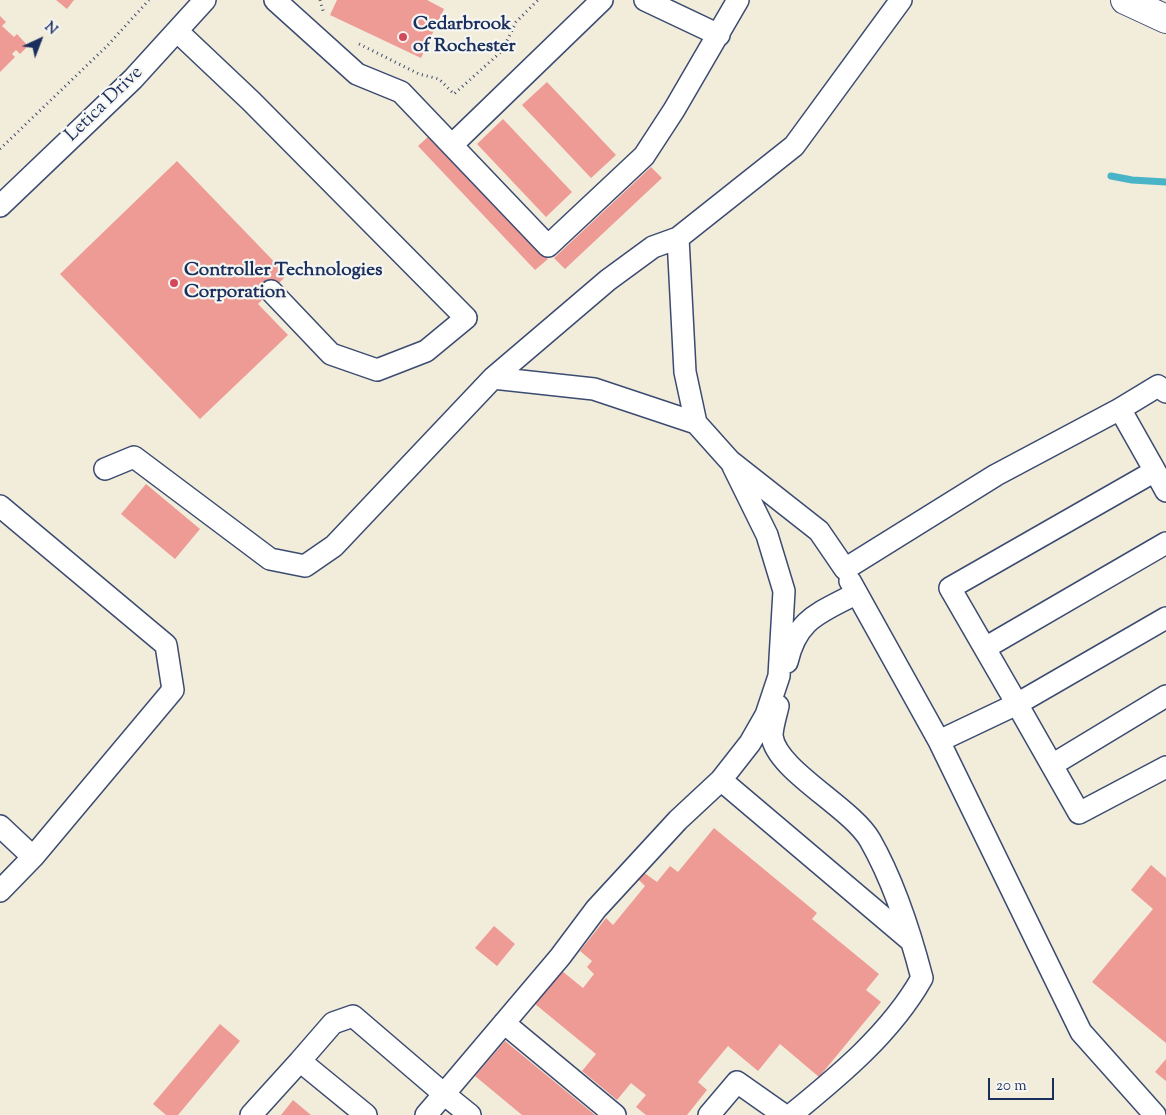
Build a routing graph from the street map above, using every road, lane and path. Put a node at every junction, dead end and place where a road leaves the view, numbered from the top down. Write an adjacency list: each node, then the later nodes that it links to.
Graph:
1 (149, 0): 17 (path)
2 (205, 0): 13 (street, Letica Drive)
3 (275, 0): 16 (street)
4 (320, 0): 12 (path)
5 (538, 0): 15 (path)
6 (602, 0): 16 (street)
7 (645, 0): 14 (street)
8 (738, 0): 14 (street)
9 (901, 0): 19 (street)
10 (1125, 0): 11 (main road)
11 (1166, 19)
12 (330, 20)
13 (178, 32): 18 (street, Letica Drive); 20 (street)
14 (719, 35): 16 (street)
15 (358, 43)
16 (452, 144)
17 (0, 149)
18 (0, 206)
19 (678, 238): 21 (street); 24 (street)
20 (271, 291)
21 (493, 378): 24 (street); 26 (street)
22 (1166, 392): 23 (street)
23 (1120, 409): 27 (street); 31 (street)
24 (696, 422): 25 (street)
25 (730, 461): 31 (street); 40 (street)
26 (105, 469)
27 (1155, 471): 28 (street); 34 (street)
28 (1166, 491)
29 (0, 506): 42 (street)
30 (1166, 543): 34 (street)
31 (845, 569): 32 (street)
32 (855, 594): 37 (street); 44 (street)
33 (1166, 618): 36 (street)
34 (985, 648): 36 (street)
35 (1166, 696): 38 (street)
36 (1017, 704): 37 (street); 38 (street)
37 (939, 740): 56 (street)
38 (1052, 764): 39 (street)
39 (1166, 767)
40 (722, 780): 44 (street); 45 (street)
41 (0, 826): 42 (street)
42 (33, 857): 43 (street)
43 (0, 891)
44 (912, 942): 55 (street)
45 (504, 1023): 47 (street); 52 (street)
46 (300, 1061): 47 (street); 48 (street); 49 (street)
47 (444, 1094): 50 (street); 51 (street)
48 (251, 1115)
49 (366, 1115)
50 (426, 1115)
51 (470, 1115)
52 (614, 1115)
53 (709, 1115): 54 (street)
54 (784, 1115)
55 (790, 1115)
56 (1155, 1115)

